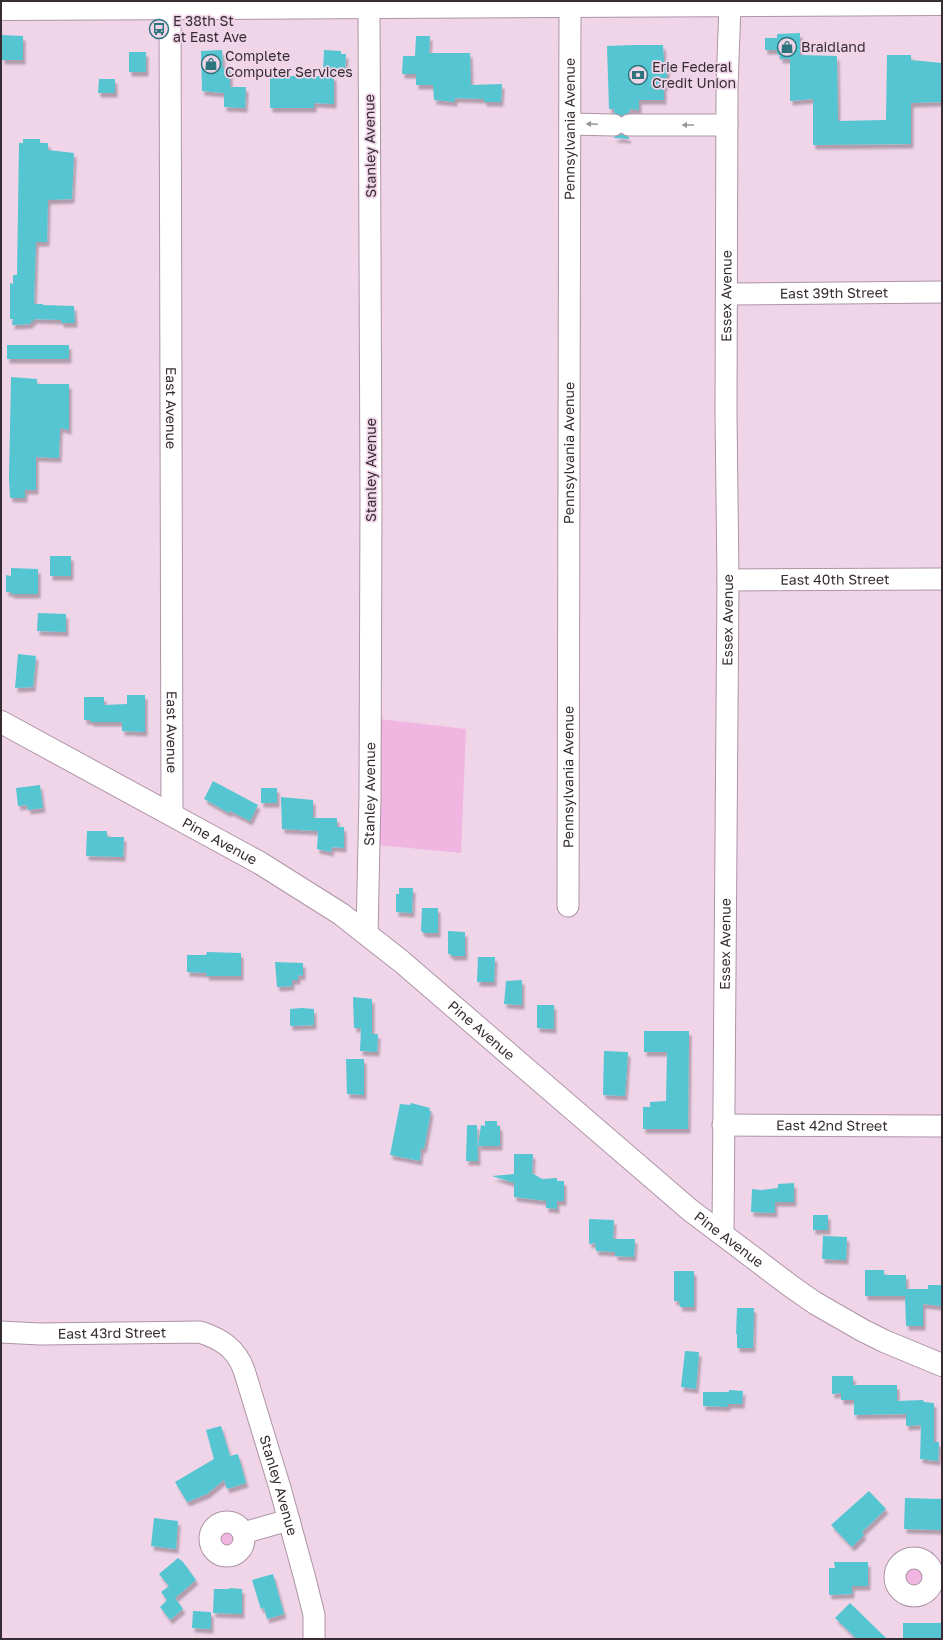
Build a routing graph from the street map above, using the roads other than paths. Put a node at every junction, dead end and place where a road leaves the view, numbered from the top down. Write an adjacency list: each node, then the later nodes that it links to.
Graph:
1 (570, 3): 4 (main road); 5 (main road); 7 (street, Pennsylvania Avenue)
2 (942, 4): 4 (main road)
3 (170, 5): 5 (main road); 6 (main road); 14 (street, East Avenue)
4 (730, 5): 8 (street, Essex Avenue)
5 (369, 6): 16 (street, Stanley Avenue)
6 (1, 9)
7 (570, 124): 8 (street, one-way to 7); 15 (street, Pennsylvania Avenue)
8 (727, 125): 10 (street, Essex Avenue)
9 (942, 292): 10 (street, East 39th Street)
10 (727, 294): 12 (street, Essex Avenue)
11 (942, 579): 12 (street, East 40th Street)
12 (728, 580): 17 (street, Essex Avenue)
13 (1, 722): 14 (main road, Pine Avenue)
14 (172, 815): 16 (main road, Pine Avenue)
15 (568, 906)
16 (367, 934): 19 (main road, Pine Avenue)
17 (723, 1125): 18 (street, East 42nd Street); 19 (street, Essex Avenue)
18 (942, 1126)
19 (722, 1235): 22 (main road, Pine Avenue)
20 (1, 1332): 21 (street, East 43rd Street)
21 (221, 1341): 23 (street, Stanley Avenue)
22 (942, 1365)
23 (289, 1520): 24 (street); 25 (street, Stanley Avenue)
24 (243, 1533)
25 (314, 1639)

